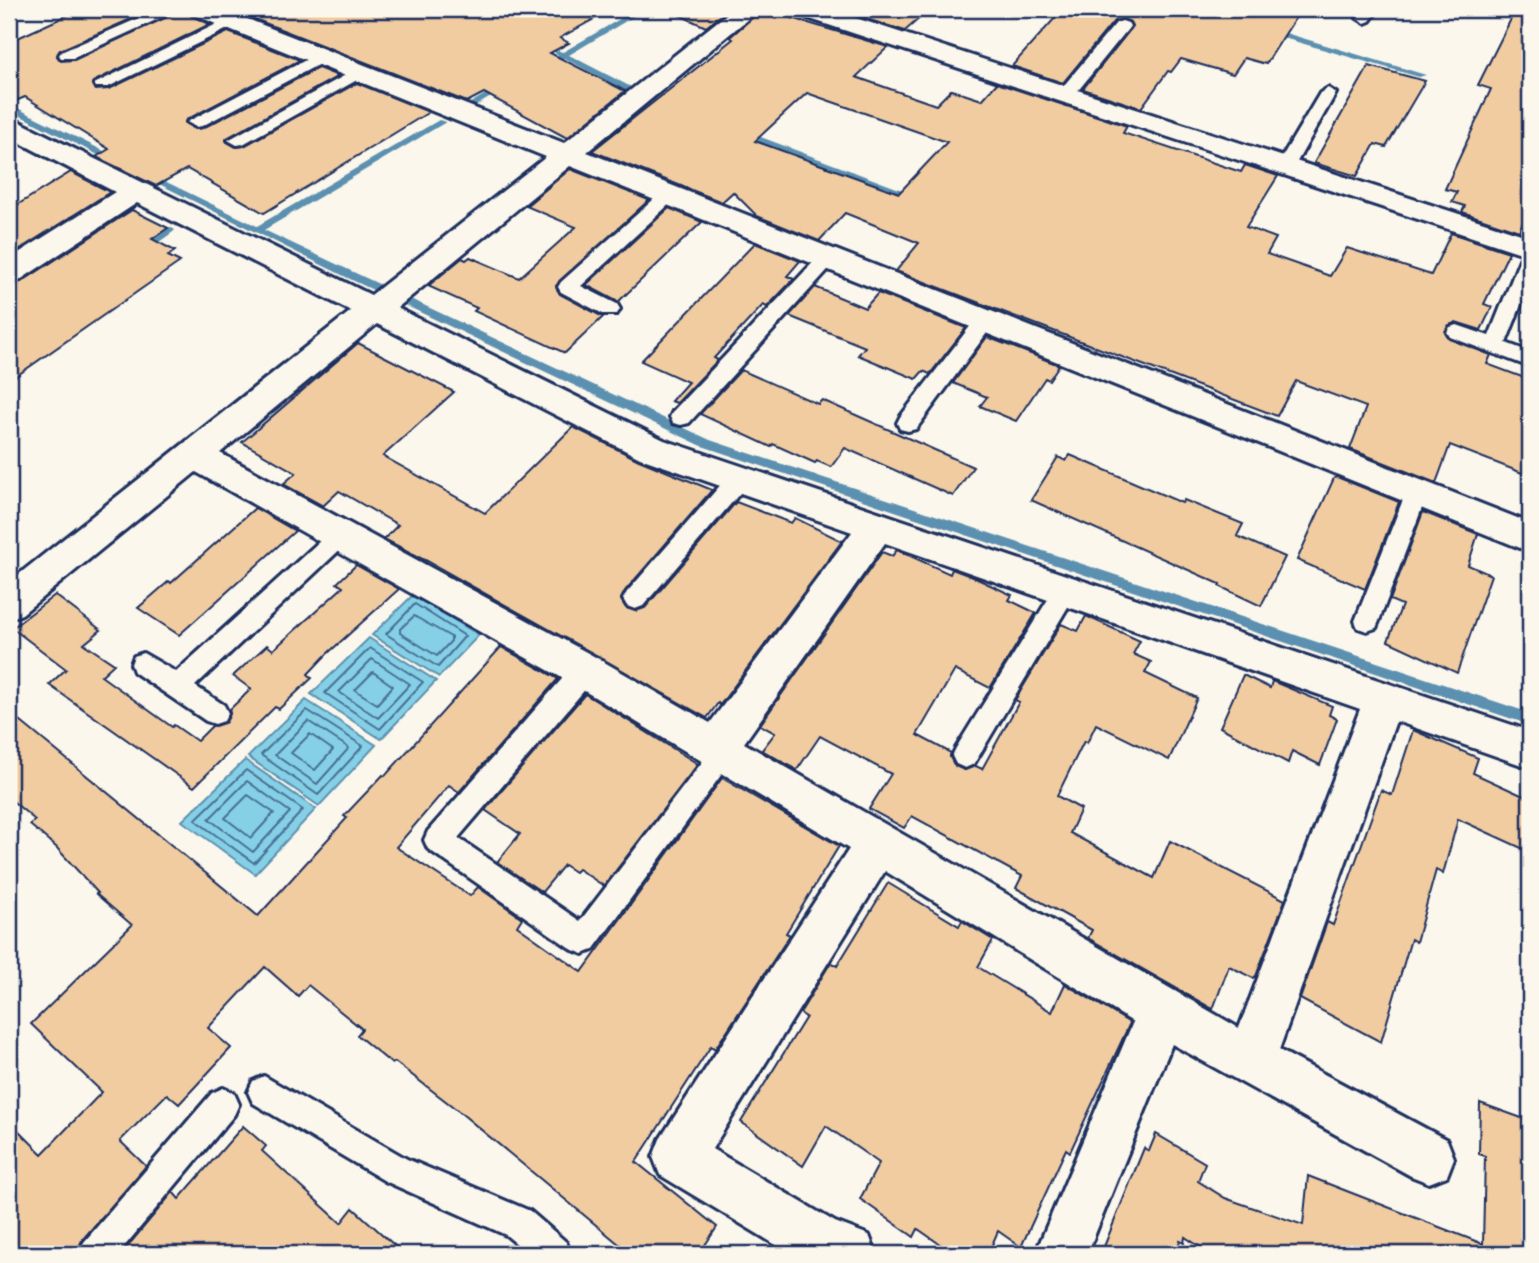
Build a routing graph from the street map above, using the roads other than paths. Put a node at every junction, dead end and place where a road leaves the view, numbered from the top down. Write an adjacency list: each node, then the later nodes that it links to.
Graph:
1 (172, 9): 7 (lane)
2 (201, 9): 5 (street)
3 (748, 9): 16 (street)
4 (804, 9): 12 (street)
5 (233, 21): 8 (street); 10 (lane)
6 (1122, 26): 12 (lane)
7 (67, 55)
8 (321, 57): 9 (street); 13 (lane)
9 (360, 72): 15 (lane); 16 (street)
10 (102, 84)
11 (1328, 93): 17 (lane)
12 (1066, 94): 17 (street)
13 (196, 122)
14 (9, 127): 18 (street)
15 (237, 140)
16 (567, 155): 19 (street); 24 (street)
17 (1285, 167): 20 (street)
18 (136, 191): 23 (street); 24 (street)
19 (668, 195): 21 (street); 25 (lane)
20 (1530, 247)
21 (828, 258): 26 (street); 30 (lane)
22 (1530, 260): 28 (lane)
23 (9, 273)
24 (385, 300): 32 (street); 33 (street)
25 (610, 309)
26 (985, 321): 31 (lane); 34 (street)
27 (1457, 332): 28 (lane)
28 (1494, 346): 29 (lane)
29 (1530, 360)
30 (681, 417)
31 (908, 423)
32 (193, 454): 36 (street); 39 (street)
33 (739, 479): 35 (street); 40 (lane)
34 (1417, 492): 37 (street); 41 (lane)
35 (877, 526): 38 (street); 48 (street)
36 (340, 536): 43 (street); 44 (lane)
37 (1530, 538)
38 (1066, 590): 45 (street); 49 (lane)
39 (13, 593)
40 (635, 599)
41 (1367, 621)
42 (143, 664): 44 (lane)
43 (585, 671): 48 (street); 48 (lane)
44 (177, 687): 46 (lane)
45 (1384, 699): 47 (street); 52 (street)
46 (215, 713)
47 (1530, 749)
48 (721, 750): 50 (street)
49 (965, 756)
50 (878, 843): 51 (street); 56 (street)
51 (1161, 1012): 52 (street); 59 (street)
52 (1251, 1061): 55 (street)
53 (264, 1092): 58 (lane)
54 (223, 1104): 57 (lane)
55 (1429, 1158)
56 (826, 1250)
57 (96, 1254)
58 (554, 1254)
59 (1061, 1254)

